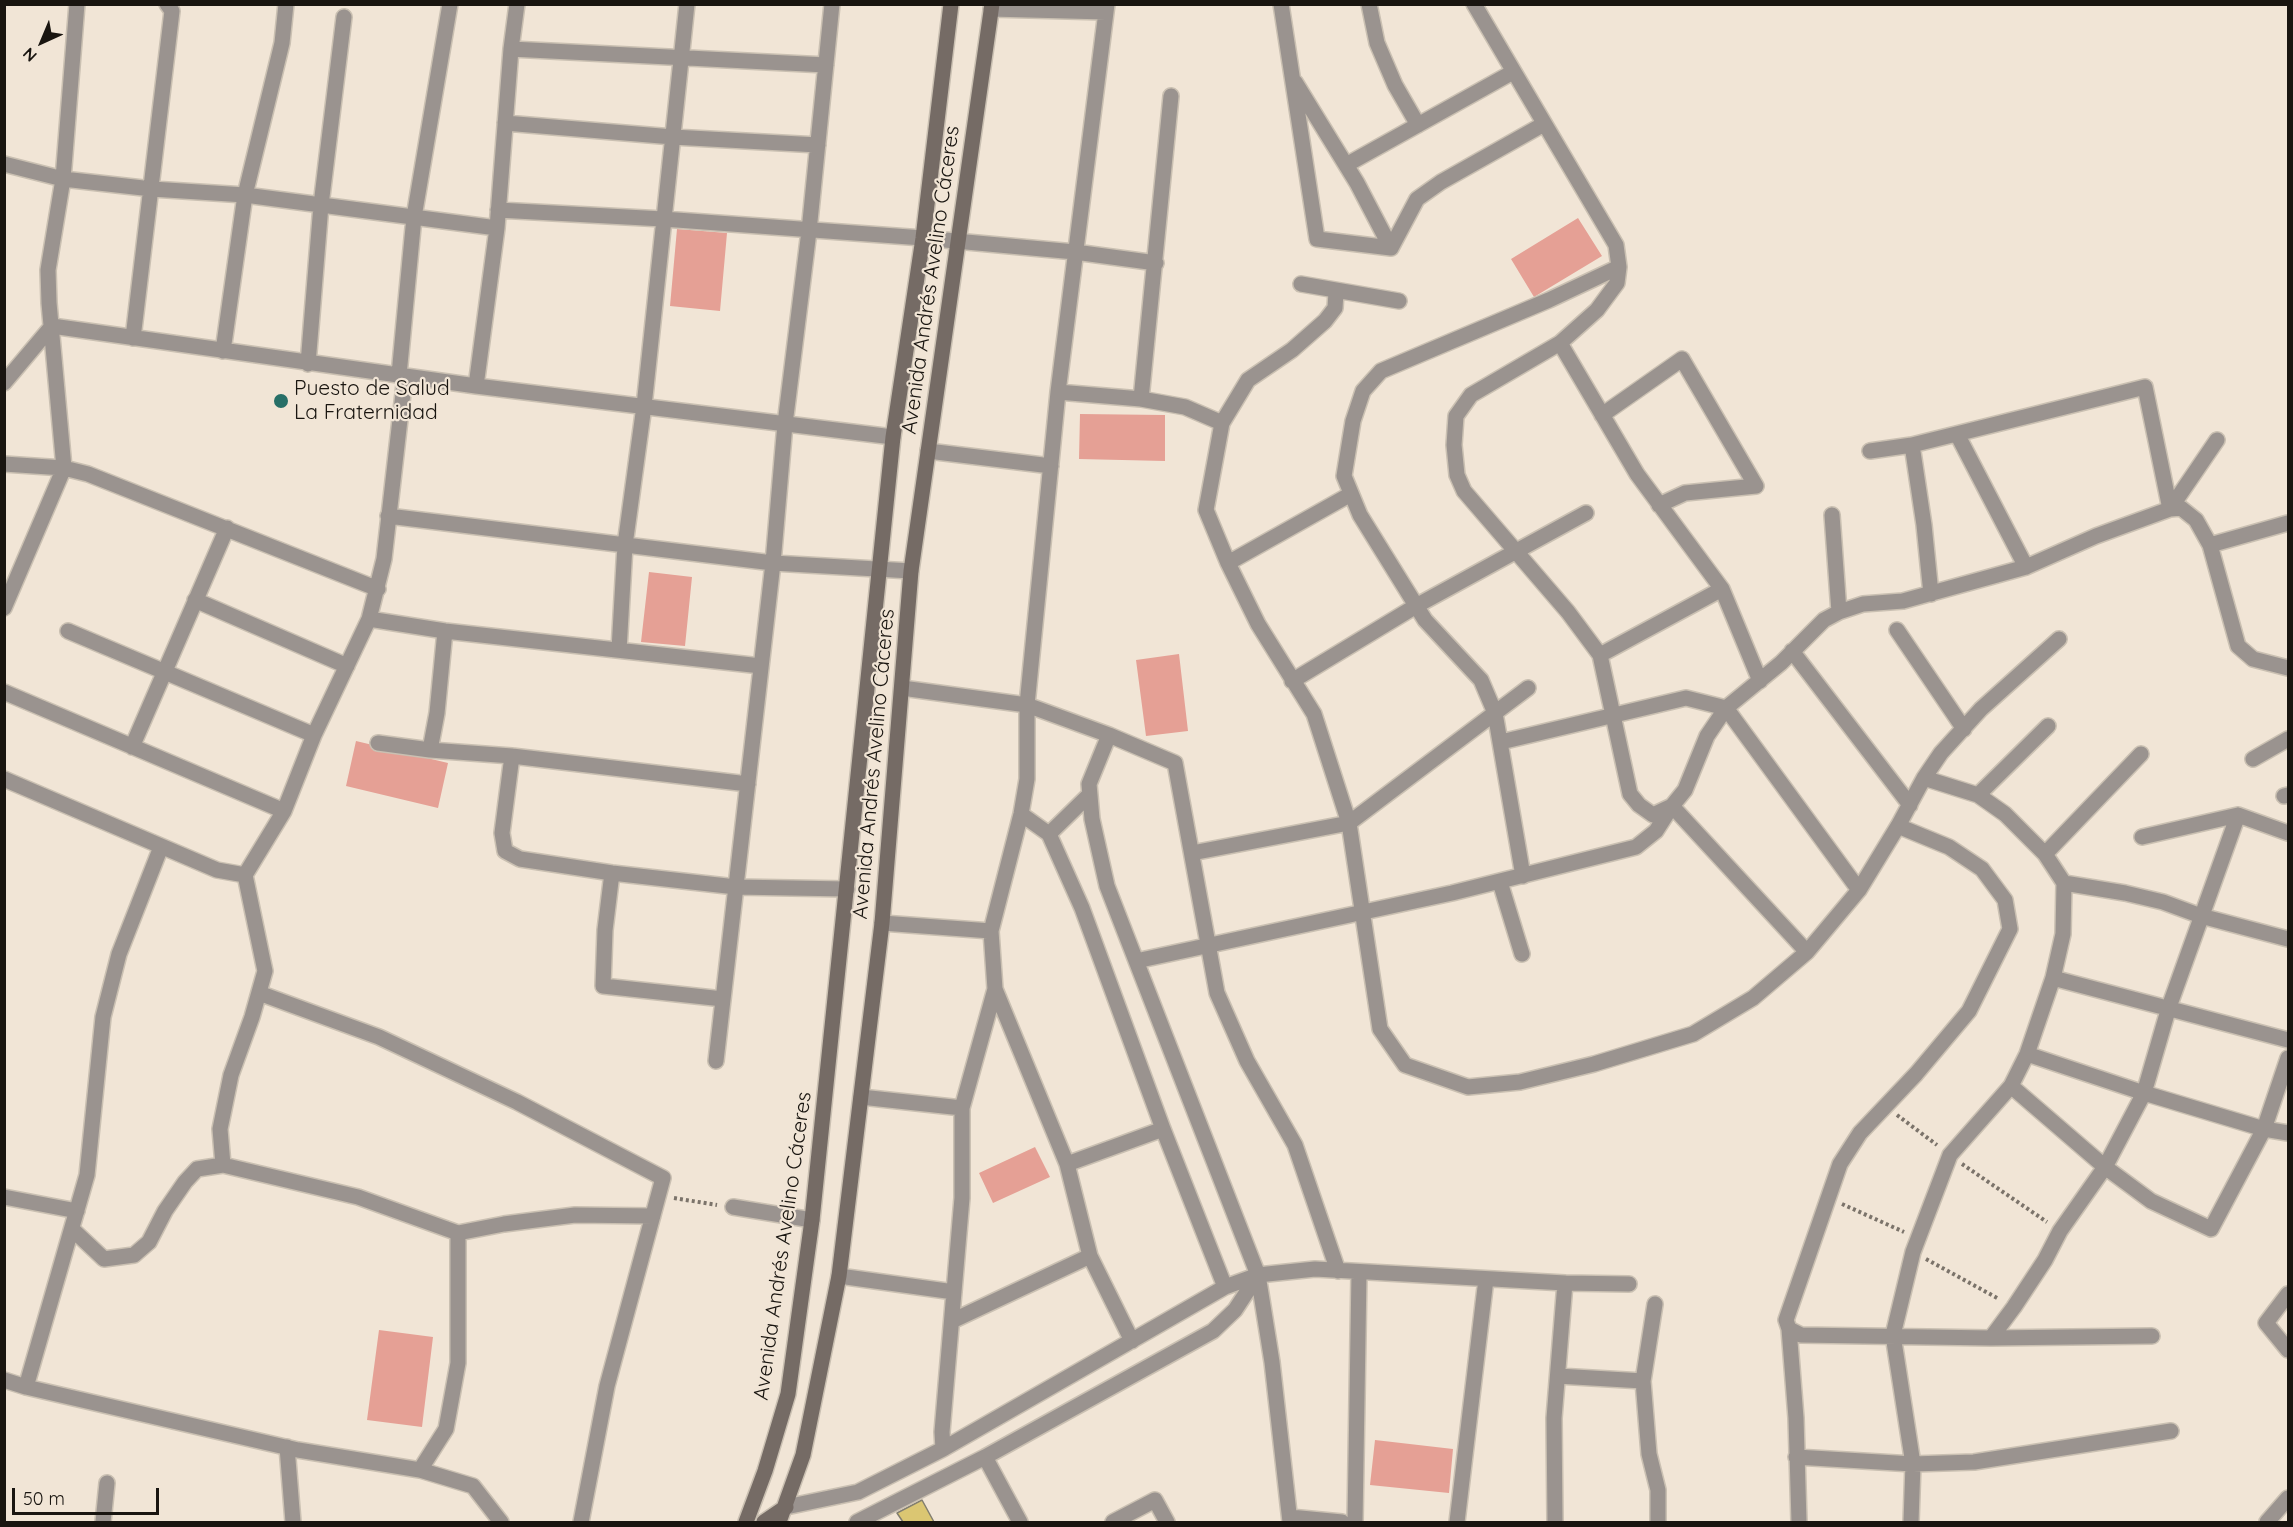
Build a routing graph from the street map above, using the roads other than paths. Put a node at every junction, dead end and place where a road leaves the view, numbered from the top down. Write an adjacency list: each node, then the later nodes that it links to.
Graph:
1 (77, 4): 28 (street)
2 (166, 4): 29 (street)
3 (286, 4): 30 (street)
4 (450, 4): 33 (street)
5 (517, 4): 15 (street)
6 (687, 4): 16 (street)
7 (832, 4): 17 (street)
8 (951, 4): 37 (street, Avenida Andrés Avelino Cáceres)
9 (1281, 4): 19 (street)
10 (1369, 4): 23 (street)
11 (1474, 4): 18 (street)
12 (991, 7): 13 (street); 38 (street, Avenida Andrés Avelino Cáceres)
13 (1107, 8): 40 (street)
14 (344, 17): 31 (street)
15 (511, 49): 16 (street); 21 (street)
16 (682, 58): 17 (street); 24 (street)
17 (826, 65): 25 (street)
18 (1513, 72): 22 (street); 23 (street)
19 (1291, 76): 27 (street); 39 (street)
20 (1171, 96): 41 (street)
21 (505, 123): 24 (street); 32 (street)
22 (1544, 124): 39 (street); 42 (street)
23 (1418, 125): 27 (street)
24 (673, 137): 25 (street); 34 (street)
25 (818, 145): 36 (street)
26 (4, 164): 28 (street)
27 (1346, 165): 39 (street)
28 (63, 180): 29 (street); 46 (street)
29 (152, 189): 30 (street); 47 (street)
30 (246, 195): 31 (street); 49 (street)
31 (321, 205): 33 (street); 50 (street)
32 (498, 210): 34 (street); 35 (street)
33 (414, 217): 35 (street); 51 (street)
34 (663, 219): 36 (street); 56 (street)
35 (497, 228): 53 (street)
36 (809, 231): 37 (street); 59 (street)
37 (923, 238): 38 (street); 61 (street, Avenida Andrés Avelino Cáceres)
38 (957, 242): 40 (street); 64 (street, Avenida Andrés Avelino Cáceres)
39 (1392, 248)
40 (1075, 252): 41 (street); 54 (street)
41 (1156, 262): 55 (street)
42 (1619, 267): 48 (street); 69 (street)
43 (1301, 284): 44 (street)
44 (1336, 291): 45 (street); 58 (street)
45 (1399, 301)
46 (52, 326): 47 (street); 52 (street); 68 (street)
47 (133, 338): 49 (street)
48 (1560, 343): 57 (street); 79 (street)
49 (223, 351): 50 (street)
50 (308, 364): 51 (street)
51 (402, 376): 53 (street); 74 (street)
52 (4, 383)
53 (477, 386): 56 (street)
54 (1058, 392): 55 (street); 67 (street)
55 (1141, 399): 58 (street)
56 (644, 406): 59 (street); 77 (street)
57 (1602, 415): 70 (street); 70 (street)
58 (1222, 423): 81 (street)
59 (785, 424): 61 (street); 80 (street)
60 (1957, 434): 63 (street); 71 (street); 82 (street)
61 (893, 437): 83 (street, Avenida Andrés Avelino Cáceres)
62 (2217, 440): 71 (street)
63 (1912, 446): 65 (street); 87 (street)
64 (928, 451): 67 (street); 84 (street, Avenida Andrés Avelino Cáceres)
65 (1870, 451)
66 (4, 464): 68 (street)
67 (1051, 466): 109 (street)
68 (64, 468): 76 (street); 90 (street)
69 (1351, 494): 81 (street); 89 (street)
70 (1659, 505): 86 (street)
71 (2170, 509): 78 (street); 82 (street)
72 (1586, 513): 79 (street)
73 (1832, 515): 91 (street)
74 (388, 516): 77 (street); 85 (street)
75 (2289, 523): 78 (street)
76 (227, 528): 85 (street); 88 (street)
77 (625, 545): 80 (street); 97 (street)
78 (2210, 545): 102 (street)
79 (1517, 551): 89 (street); 99 (street)
80 (773, 563): 83 (street); 101 (street)
81 (1228, 563): 104 (street)
82 (2026, 567): 87 (street)
83 (881, 568): 84 (street); 149 (street, Avenida Andrés Avelino Cáceres)
84 (911, 571): 106 (street, Avenida Andrés Avelino Cáceres)
85 (378, 589): 92 (street)
86 (1722, 589): 99 (street); 105 (street)
87 (1931, 594): 91 (street)
88 (195, 600): 100 (street); 103 (street)
89 (1416, 606): 104 (street); 111 (street)
90 (4, 608)
91 (1839, 612): 98 (street)
92 (369, 619): 94 (street); 100 (street)
93 (1897, 630): 114 (street)
94 (445, 631): 97 (street); 121 (street)
95 (68, 632): 103 (street)
96 (2059, 639): 114 (street)
97 (619, 650): 101 (street)
98 (1792, 651): 105 (street); 130 (street)
99 (1600, 655): 112 (street)
100 (346, 666): 115 (street)
101 (761, 666): 127 (street)
102 (2289, 668)
103 (164, 673): 115 (street); 120 (street)
104 (1292, 681): 135 (street)
105 (1760, 681): 110 (street)
106 (902, 688): 109 (street); 153 (street, Avenida Andrés Avelino Cáceres)
107 (1528, 688): 111 (street)
108 (4, 692): 120 (street)
109 (1027, 705): 116 (street); 133 (street)
110 (1726, 708): 112 (street); 131 (street); 150 (street)
111 (1495, 713): 118 (street); 135 (street)
112 (1614, 715): 118 (street); 131 (street)
113 (2048, 726): 129 (street)
114 (1964, 729): 125 (street)
115 (314, 735): 132 (street)
116 (1109, 735): 128 (street); 141 (street)
117 (2289, 739): 124 (street)
118 (1501, 742): 145 (street)
119 (378, 743): 121 (street)
120 (132, 747): 132 (street)
121 (430, 750): 123 (street)
122 (2141, 754): 142 (street)
123 (512, 756): 127 (street); 143 (street)
124 (2253, 759)
125 (1924, 778): 129 (street); 130 (street)
126 (4, 779): 140 (street)
127 (748, 784): 148 (street)
128 (1089, 795): 138 (street); 159 (street)
129 (1978, 795): 142 (street)
130 (1910, 805): 136 (street)
131 (1672, 806): 145 (street); 157 (street)
132 (284, 811): 144 (street)
133 (1021, 814): 138 (street); 154 (street)
134 (2238, 815): 137 (street); 139 (street); 152 (street)
135 (1349, 823): 141 (street); 151 (street)
136 (1898, 826): 150 (street); 199 (street)
137 (2289, 833)
138 (1049, 834): 173 (street)
139 (2142, 837)
140 (161, 847): 144 (street); 181 (street)
141 (1192, 853): 156 (street)
142 (2045, 854): 147 (street)
143 (612, 873): 148 (street); 163 (street)
144 (245, 875): 162 (street)
145 (1523, 876): 146 (street)
146 (1500, 882): 151 (street); 158 (street)
147 (2064, 884): 152 (street); 160 (street)
148 (736, 887): 149 (street); 163 (street)
149 (847, 889): 183 (street, Avenida Andrés Avelino Cáceres)
150 (1859, 890): 157 (street)
151 (1363, 912): 156 (street); 157 (street)
152 (2201, 916): 155 (street); 164 (street)
153 (882, 923): 154 (street); 171 (street, Avenida Andrés Avelino Cáceres)
154 (991, 931): 161 (street)
155 (2289, 939)
156 (1210, 945): 159 (street); 187 (street)
157 (1807, 952)
158 (1521, 954)
159 (1137, 961): 189 (street)
160 (2053, 978): 164 (street); 166 (street)
161 (994, 989): 172 (street); 176 (street)
162 (259, 993): 177 (street); 182 (street)
163 (723, 999): 168 (street)
164 (2169, 1008): 165 (street); 170 (street)
165 (2289, 1040)
166 (2026, 1054): 169 (street); 170 (street)
167 (2289, 1058): 174 (street)
168 (716, 1061)
169 (2011, 1086): 178 (street); 200 (street)
170 (2144, 1093): 174 (street); 178 (street)
171 (861, 1097): 172 (street); 190 (street, Avenida Andrés Avelino Cáceres)
172 (962, 1108): 195 (street)
173 (1163, 1129): 176 (street); 194 (street)
174 (2264, 1129): 175 (street); 178 (street)
175 (2289, 1133)
176 (1067, 1164): 186 (street)
177 (223, 1166): 184 (street); 185 (street)
178 (2105, 1167): 202 (street)
179 (4, 1197): 181 (street)
180 (733, 1207): 183 (street)
181 (77, 1210): 184 (street)
182 (653, 1216): 185 (street); 223 (street)
183 (812, 1220): 224 (street, Avenida Andrés Avelino Cáceres)
184 (72, 1229): 208 (street)
185 (458, 1233): 215 (street)
186 (1090, 1256): 198 (street); 203 (street)
187 (1338, 1271): 188 (street); 189 (street)
188 (1359, 1273): 191 (street); 232 (street)
189 (1258, 1275): 194 (street); 212 (street); 219 (street)
190 (839, 1276): 195 (street); 218 (street, Avenida Andrés Avelino Cáceres)
191 (1486, 1279): 192 (street); 233 (street)
192 (1565, 1283): 193 (street); 205 (street)
193 (1629, 1284)
194 (1225, 1287): 203 (street)
195 (954, 1292): 198 (street)
196 (2289, 1294): 204 (street)
197 (1655, 1304): 207 (street)
198 (952, 1322): 211 (street)
199 (1790, 1329): 200 (street); 213 (street)
200 (1893, 1335): 202 (street); 214 (street)
201 (2152, 1336): 202 (street)
202 (1991, 1338)
203 (1132, 1341): 211 (street)
204 (2289, 1350)
205 (1558, 1376): 207 (street); 234 (street)
206 (4, 1380): 208 (street)
207 (1643, 1381): 235 (street)
208 (26, 1387): 210 (street)
209 (2171, 1431): 214 (street)
210 (287, 1447): 215 (street); 221 (street)
211 (943, 1449): 218 (street)
212 (985, 1457): 227 (street); 228 (street)
213 (1796, 1457): 214 (street); 236 (street)
214 (1913, 1464): 237 (street)
215 (420, 1470): 222 (street)
216 (107, 1483): 220 (street)
217 (2289, 1498): 238 (street)
218 (786, 1507): 225 (street); 226 (street, Avenida Andrés Avelino Cáceres)
219 (1290, 1520): 231 (street)
220 (103, 1522)
221 (293, 1522)
222 (501, 1522)
223 (581, 1522)
224 (746, 1522)
225 (764, 1522)
226 (779, 1522)
227 (857, 1522)
228 (1020, 1522)
229 (1113, 1522): 230 (street)
230 (1167, 1522)
231 (1342, 1522)
232 (1355, 1522)
233 (1457, 1522)
234 (1555, 1522)
235 (1658, 1522)
236 (1799, 1522)
237 (1911, 1522)
238 (2267, 1522)

